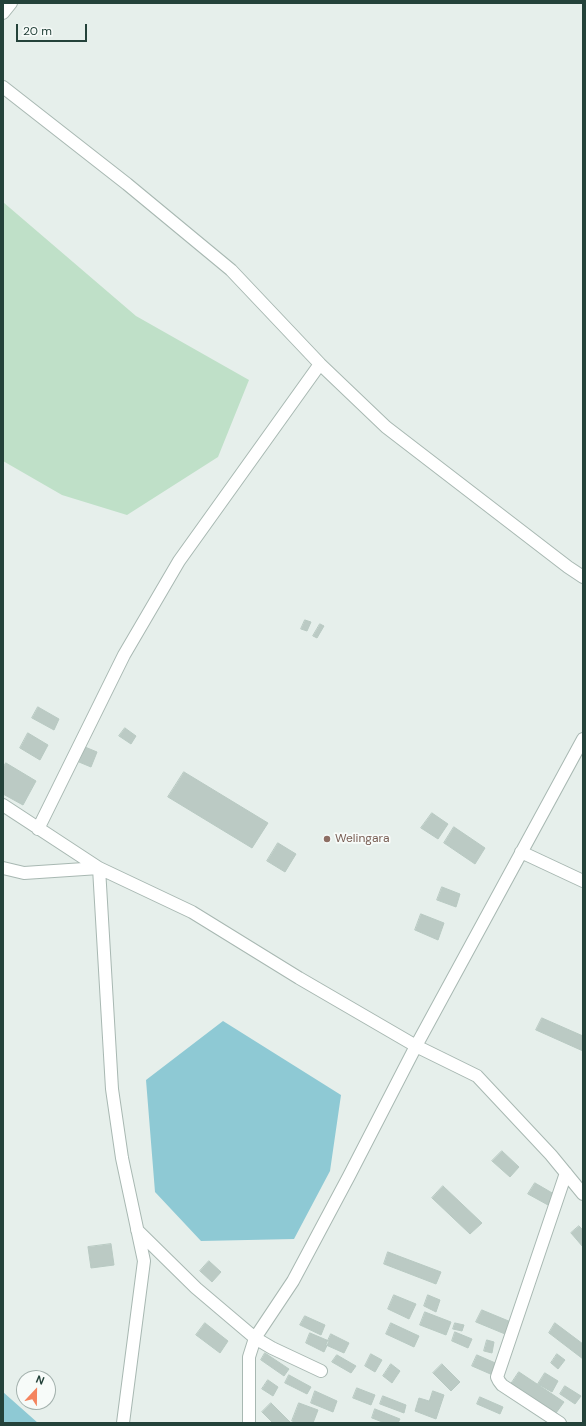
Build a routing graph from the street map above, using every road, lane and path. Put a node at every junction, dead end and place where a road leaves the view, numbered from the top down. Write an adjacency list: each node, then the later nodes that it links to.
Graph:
1 (11, 3): 2 (street)
2 (3, 12)
3 (3, 87): 4 (street)
4 (320, 364): 5 (street); 8 (street)
5 (583, 577)
6 (583, 739): 9 (street)
7 (3, 805): 8 (street)
8 (38, 829): 11 (street)
9 (521, 852): 12 (street); 13 (street)
10 (3, 868): 11 (street)
11 (99, 868): 13 (street); 16 (street)
12 (583, 881)
13 (416, 1046): 14 (street); 17 (street)
14 (566, 1173): 15 (street); 21 (street)
15 (583, 1194)
16 (137, 1230): 17 (street); 19 (street)
17 (255, 1338): 18 (street); 20 (street)
18 (321, 1371)
19 (123, 1423)
20 (249, 1423)
21 (560, 1423)

